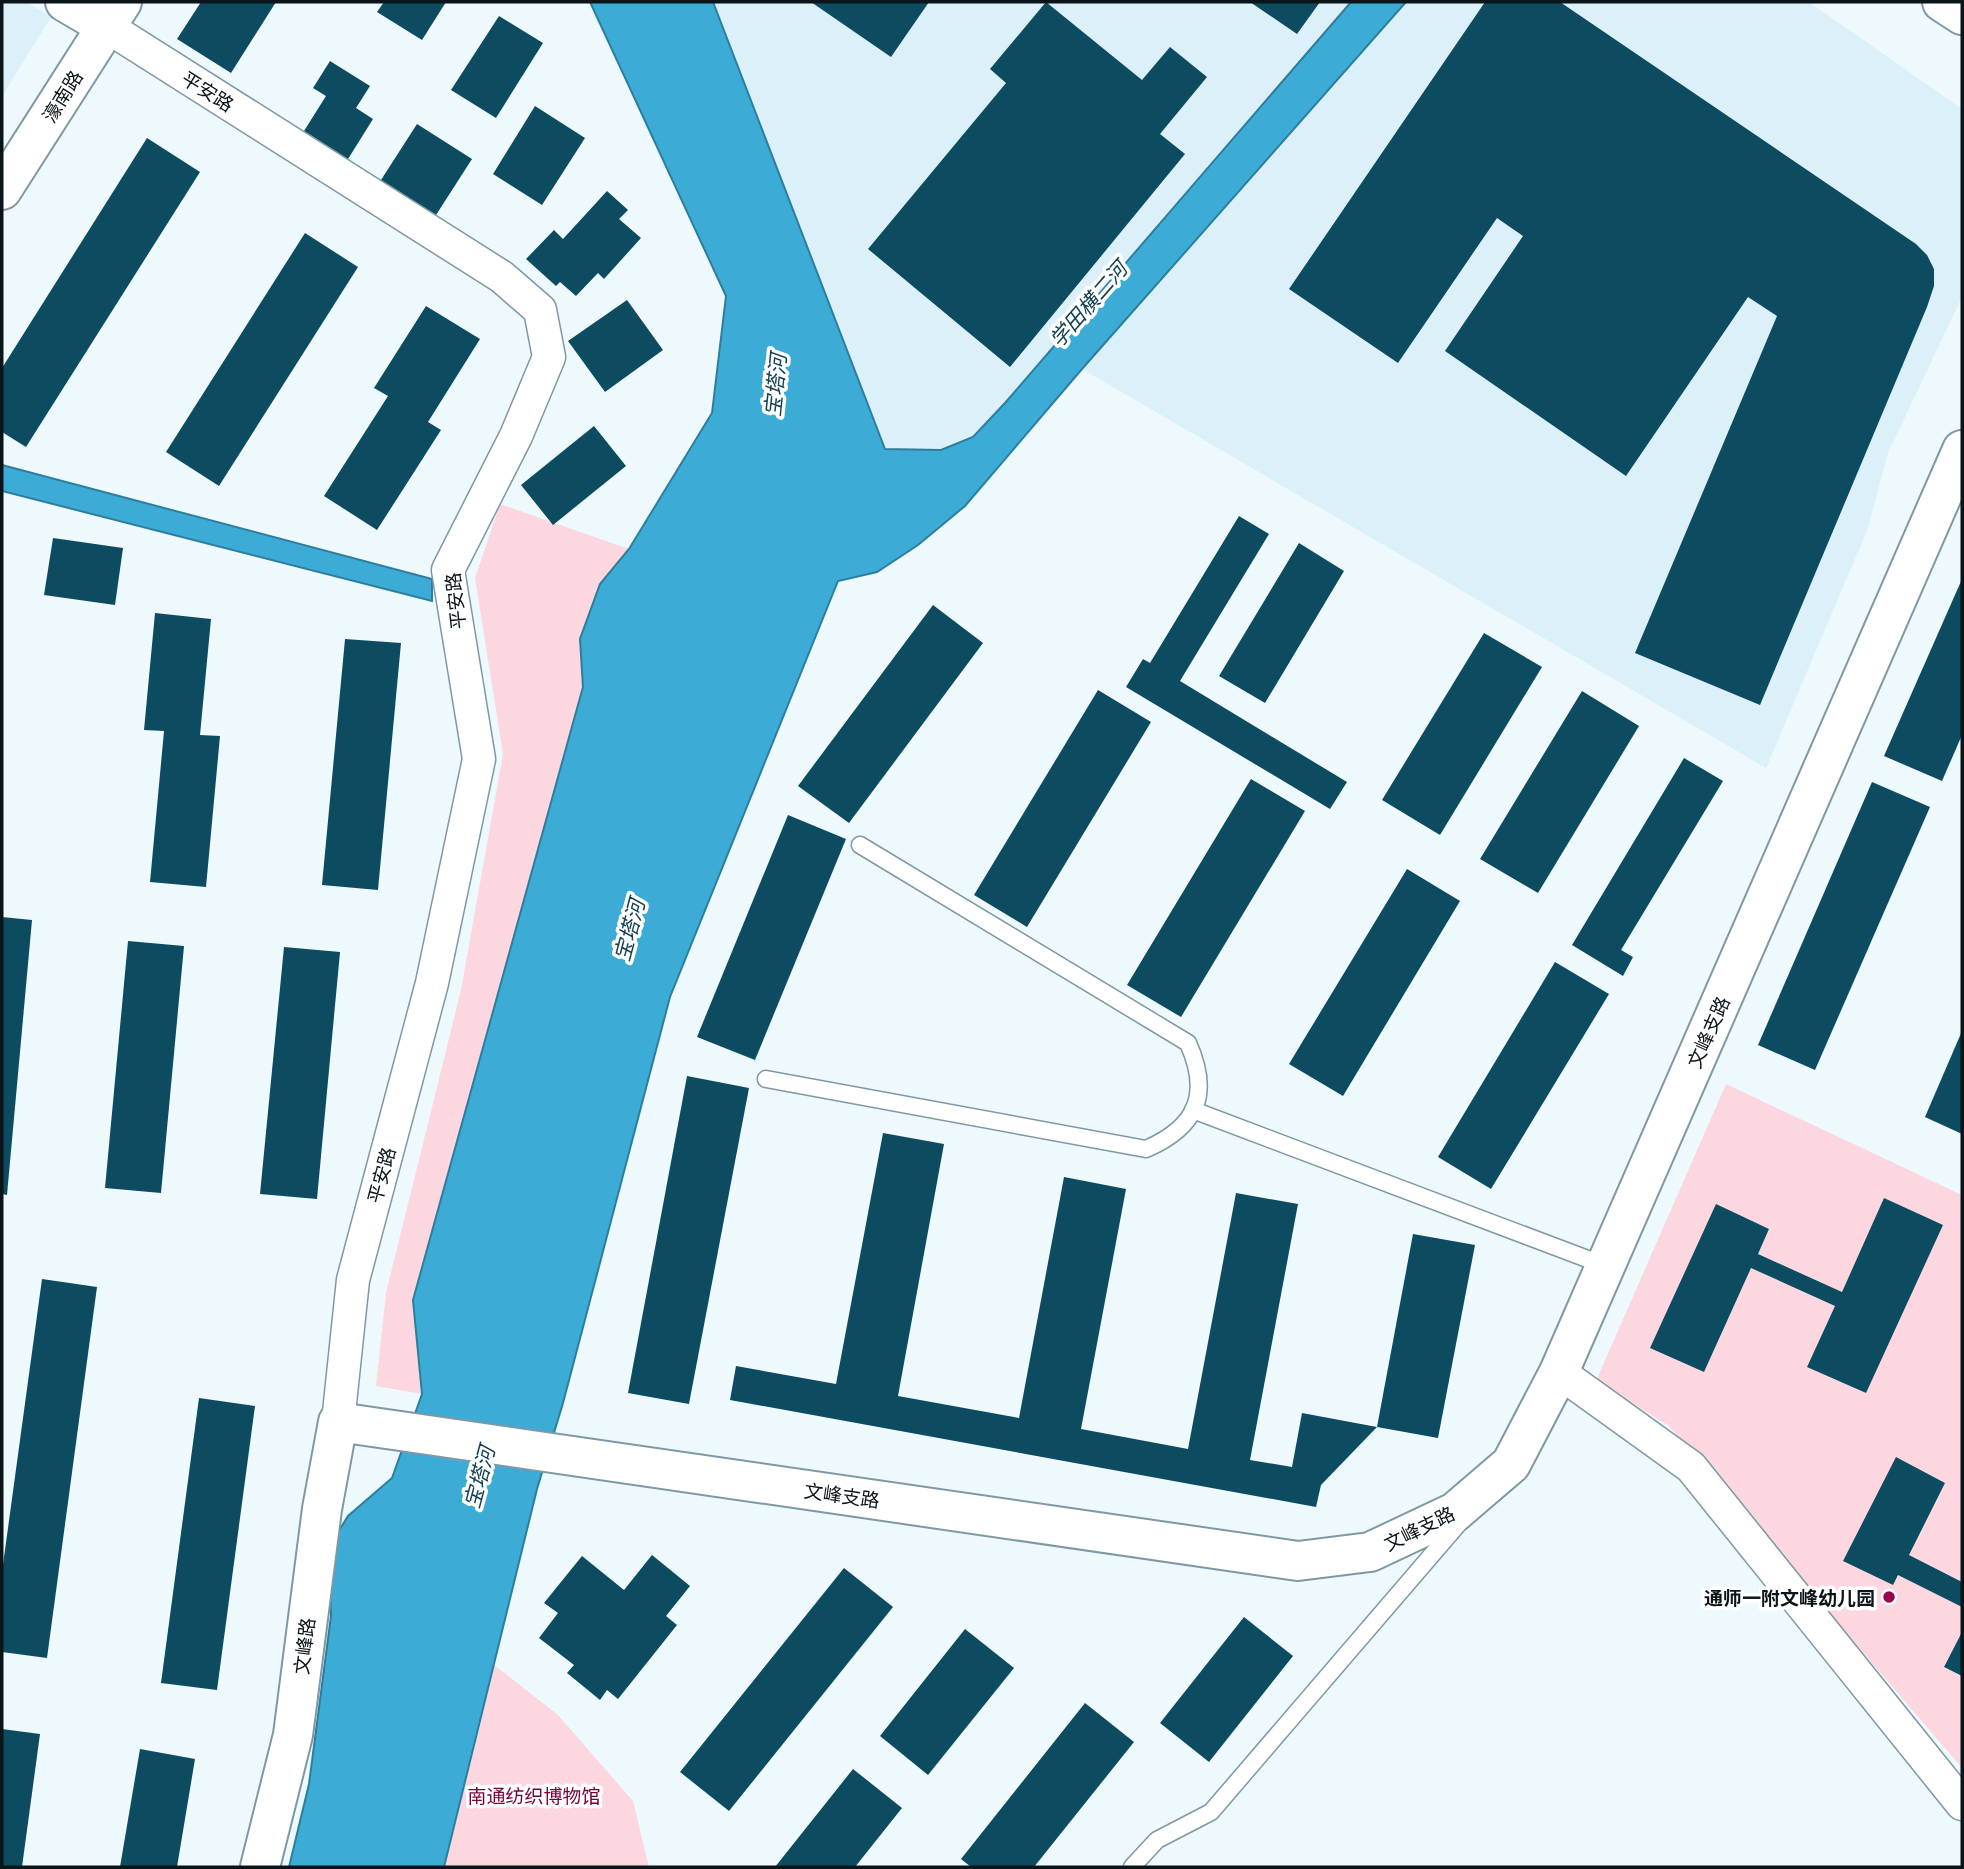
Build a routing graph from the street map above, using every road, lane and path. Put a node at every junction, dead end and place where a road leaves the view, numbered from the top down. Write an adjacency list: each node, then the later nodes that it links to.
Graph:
1 (65, 2): 3 (street, 平安路)
2 (1942, 2): 4 (street)
3 (114, 14): 5 (street, 濠南路); 12 (street, 平安路)
4 (1962, 15)
5 (2, 190)
6 (1962, 450): 10 (street, 文峰支路)
7 (860, 845): 9 (lane)
8 (766, 1079): 9 (lane)
9 (1193, 1110): 10 (lane)
10 (1606, 1266): 11 (street, 文峰支路)
11 (1559, 1372): 13 (street, 文峰支路); 14 (street)
12 (338, 1422): 13 (street, 文峰支路); 15 (street, 文峰路)
13 (1510, 1464): 16 (lane)
14 (1962, 1804)
15 (260, 1867)
16 (1132, 1867)

